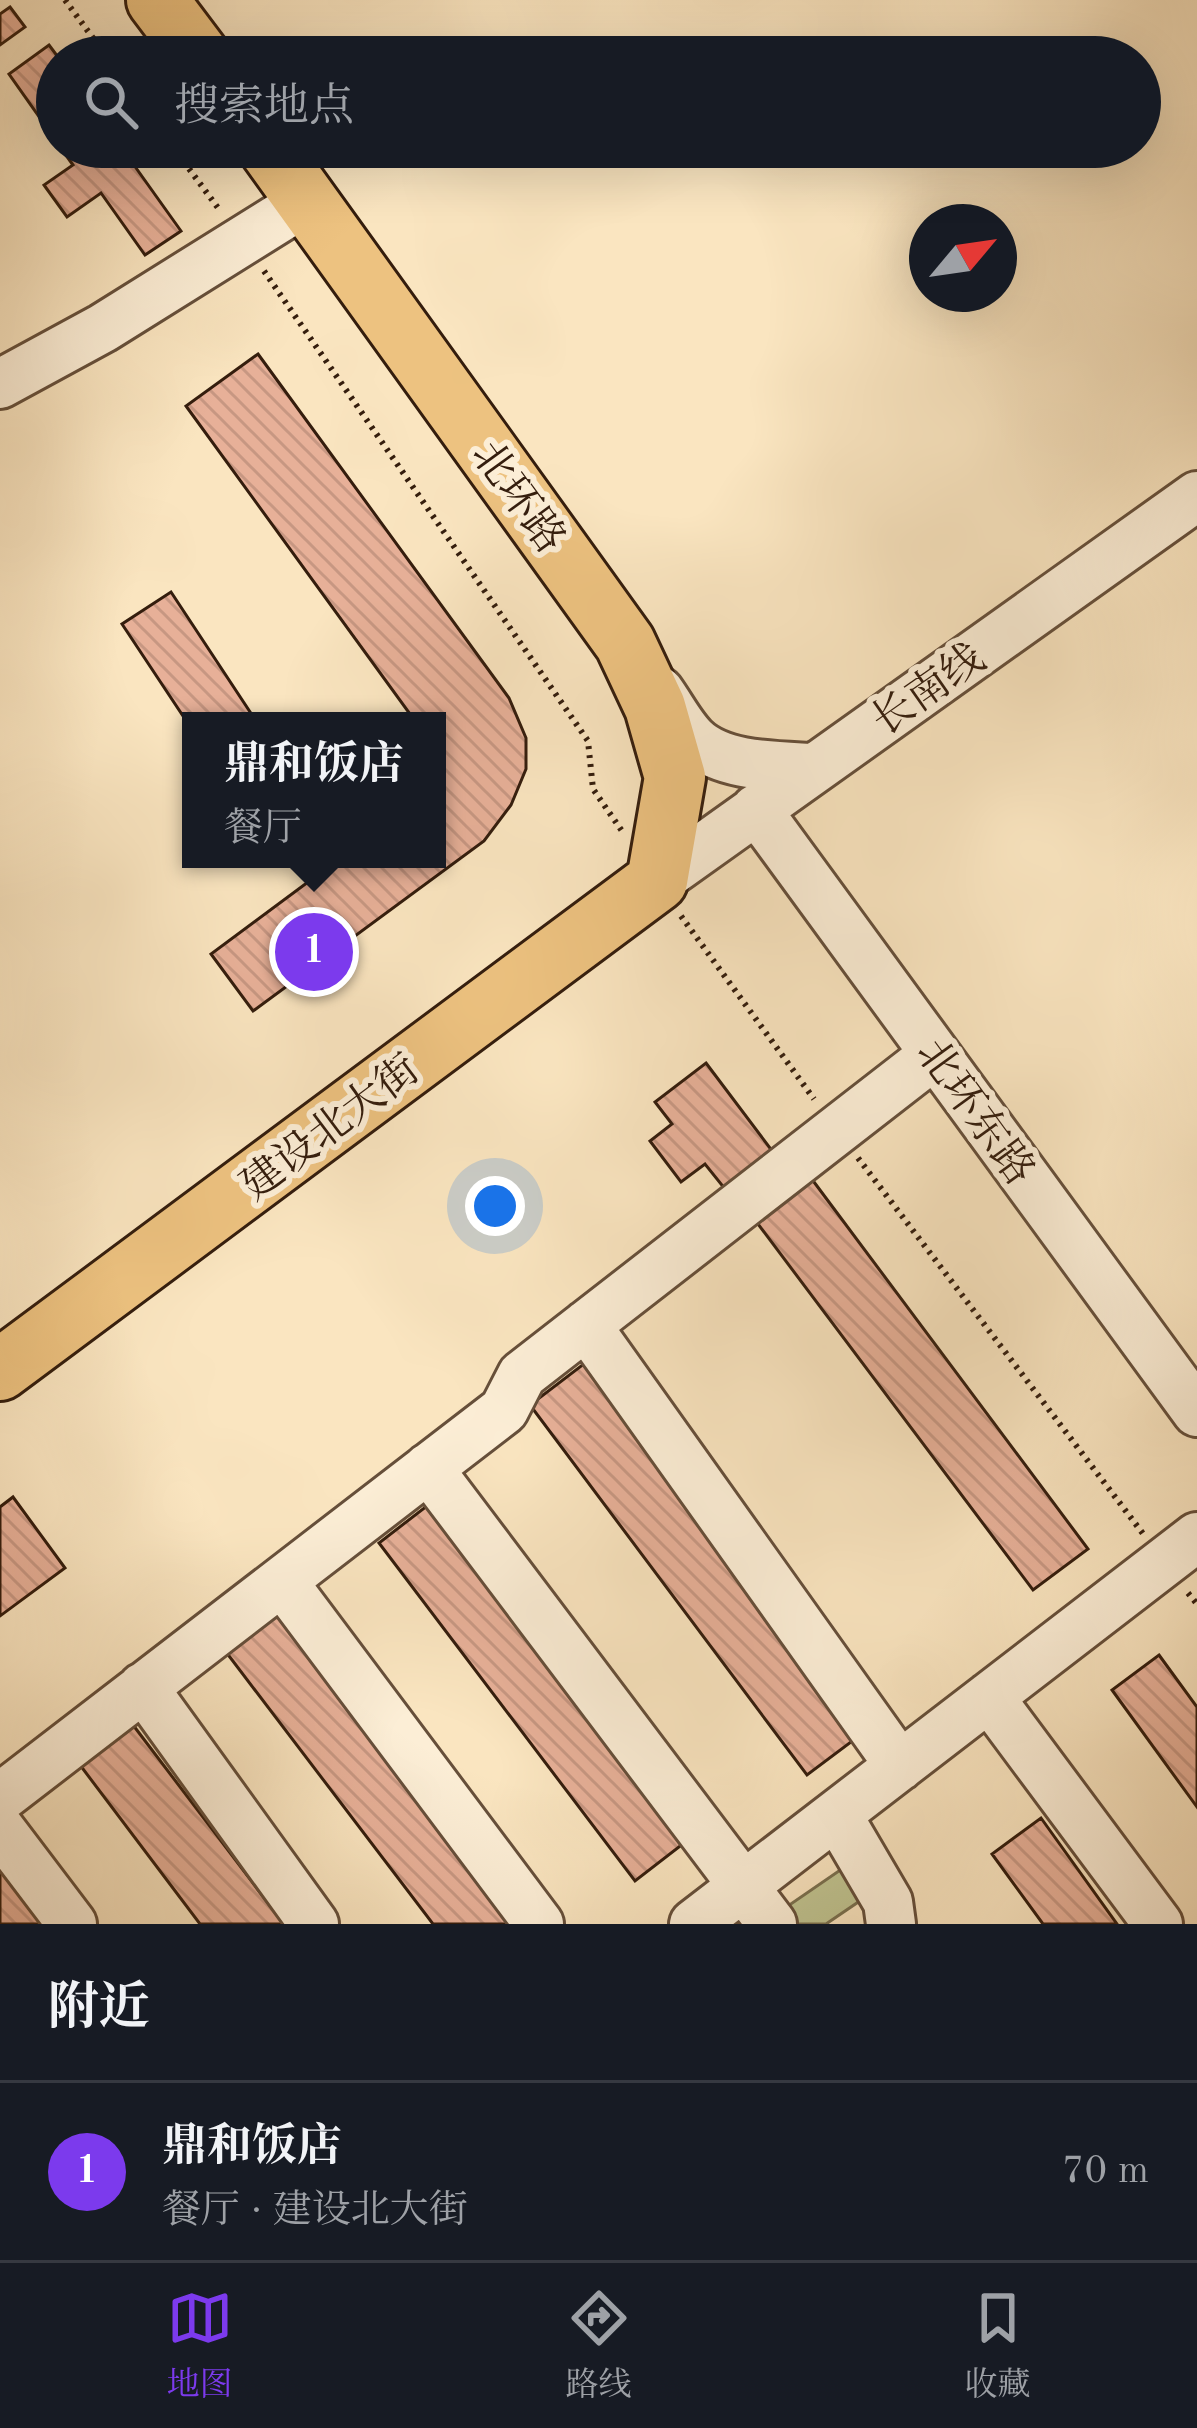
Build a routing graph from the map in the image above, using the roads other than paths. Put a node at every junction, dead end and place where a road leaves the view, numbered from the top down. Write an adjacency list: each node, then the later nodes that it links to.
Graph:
1 (157, 0): 2 (main road)
2 (184, 36)
3 (284, 168): 4 (main road, 北环路)
4 (308, 200): 5 (street); 7 (main road, 北环路)
5 (0, 384)
6 (1197, 496): 8 (street, 长南线)
7 (625, 643): 8 (street); 10 (main road, 北环路)
8 (814, 768): 9 (street, 长南线)
9 (756, 809): 10 (street, 长南线); 11 (street, 北环东路)
10 (658, 881): 13 (main road, 建设北大街)
11 (935, 1054): 12 (street); 14 (street, 北环东路)
12 (586, 1325): 15 (street); 20 (street)
13 (0, 1370)
14 (1197, 1412)
15 (428, 1468): 17 (street); 24 (street)
16 (1197, 1537): 19 (street)
17 (282, 1581): 18 (street); 27 (street)
18 (143, 1687): 21 (street); 26 (street)
19 (989, 1697): 20 (street); 31 (street)
20 (900, 1766): 22 (street)
21 (0, 1798)
22 (837, 1815): 24 (street); 30 (street)
23 (0, 1829): 25 (street)
24 (744, 1885): 28 (street); 29 (street)
25 (72, 1924)
26 (314, 1924)
27 (539, 1924)
28 (694, 1924)
29 (772, 1924)
30 (891, 1924)
31 (1158, 1924)

